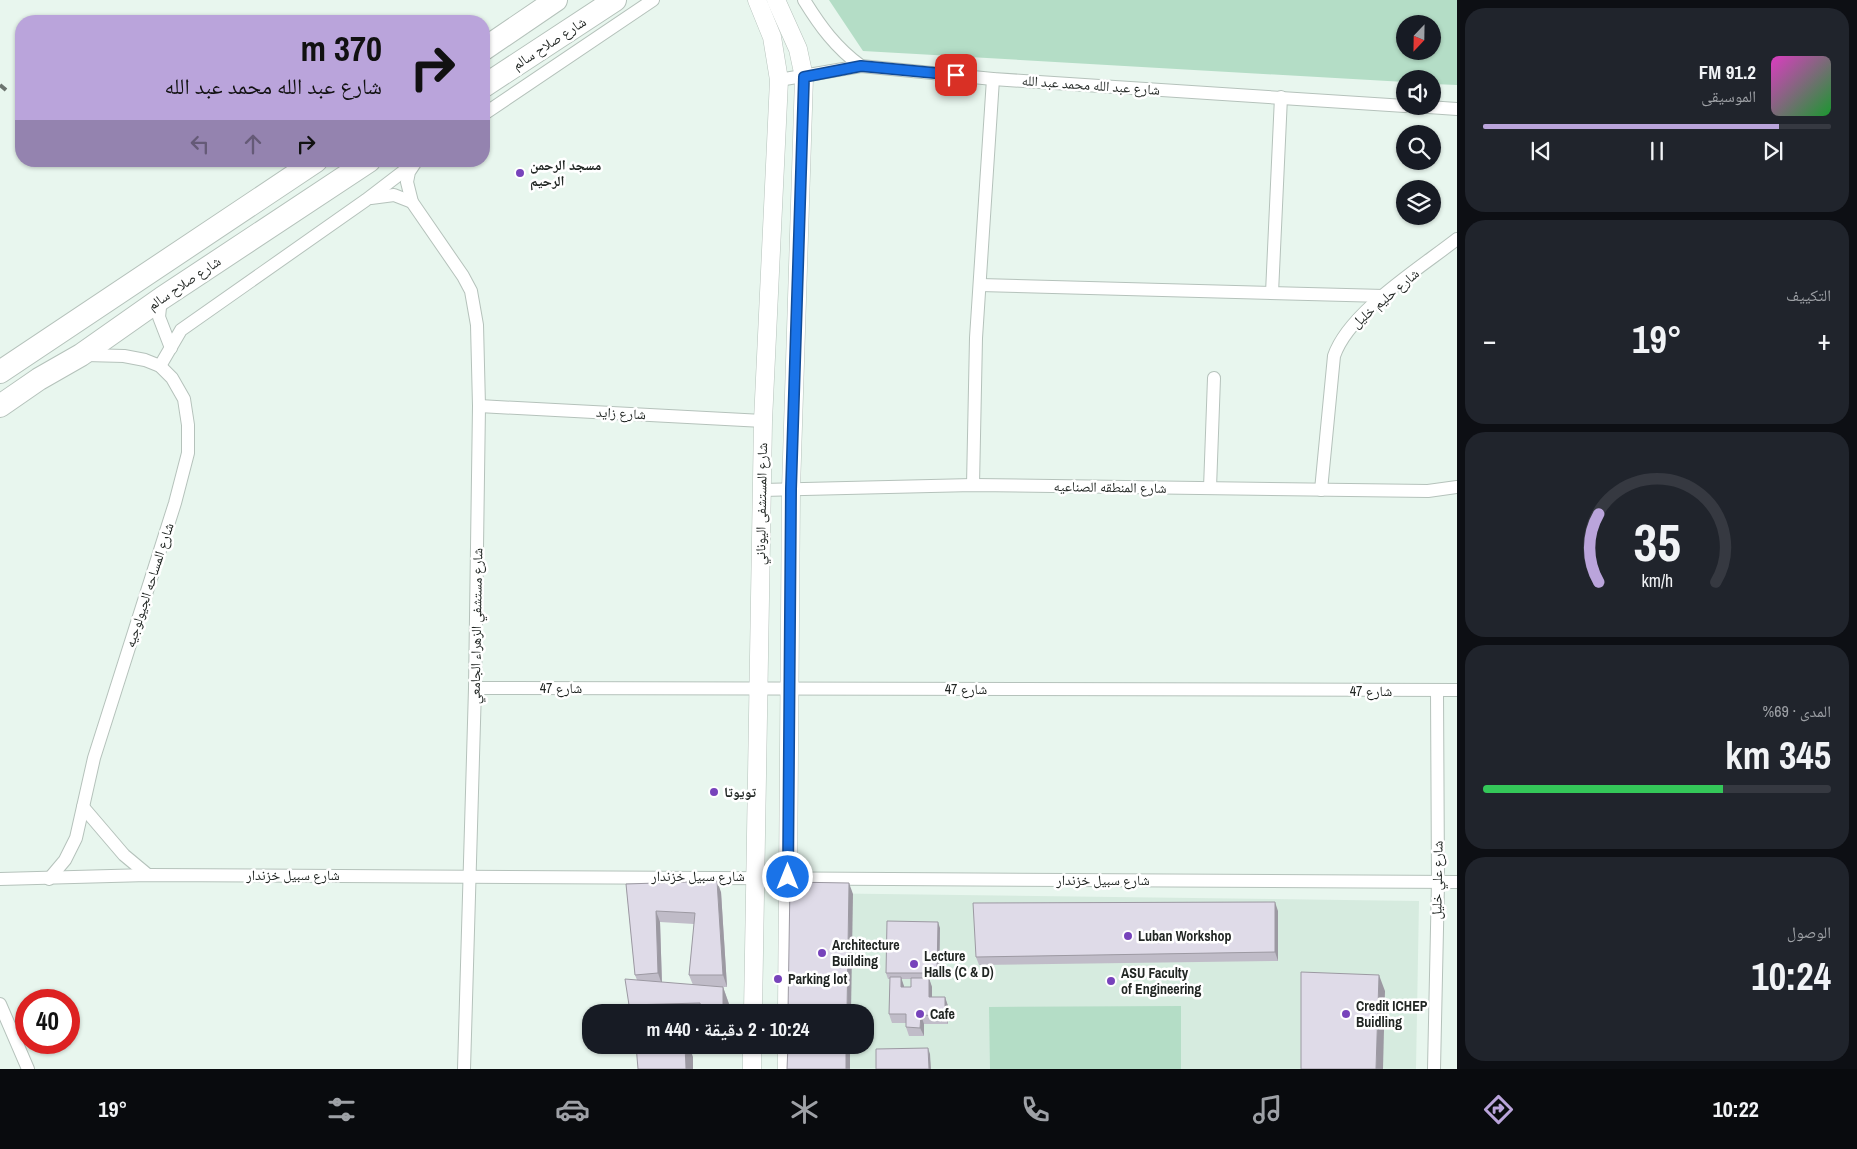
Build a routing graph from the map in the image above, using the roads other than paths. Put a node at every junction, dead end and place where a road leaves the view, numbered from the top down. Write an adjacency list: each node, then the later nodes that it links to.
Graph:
1 (556, 0): 7 (highway)
2 (615, 0): 12 (highway, شارع صلاح سالم)
3 (653, 0): 17 (street)
4 (757, 0): 11 (street, شارع المستشفى اليوناني)
5 (776, 0): 9 (street)
6 (804, 0): 8 (street)
7 (490, 44)
8 (861, 66): 9 (street, شارع عبد الله محمد عبد الله); 10 (street, شارع عبد الله محمد عبد الله)
9 (804, 77): 11 (street, شارع عبد الله محمد عبد الله); 40 (street)
10 (993, 78): 13 (street, شارع عبد الله محمد عبد الله); 25 (street)
11 (779, 80): 36 (street, شارع المستشفى اليوناني)
12 (490, 82)
13 (1281, 97): 14 (street, شارع عبد الله محمد عبد الله); 26 (street)
14 (1396, 105)
15 (1441, 108): 16 (street)
16 (1457, 109)
17 (490, 110)
18 (307, 167): 32 (highway, شارع صلاح سالم)
19 (360, 167): 28 (highway, شارع صلاح سالم)
20 (409, 167): 22 (street)
21 (412, 167): 23 (street, شارع مستشفي الزهراء الجامعي)
22 (366, 200): 23 (street); 29 (street)
23 (412, 202): 35 (street, شارع مستشفي الزهراء الجامعي)
24 (1457, 239): 27 (street, شارع حليم خليل)
25 (980, 285): 26 (street); 37 (street)
26 (1272, 293): 27 (street)
27 (1384, 296): 42 (street, شارع حليم خليل)
28 (162, 298): 29 (street); 30 (highway, شارع صلاح سالم)
29 (171, 348): 31 (street)
30 (81, 355): 31 (street); 34 (highway, شارع صلاح سالم)
31 (160, 366): 48 (street, شارع المساحه الجيولوجيه)
32 (0, 372)
33 (1214, 378): 39 (street)
34 (0, 406)
35 (479, 406): 36 (street, شارع زايد); 43 (street, شارع مستشفي الزهراء الجامعي)
36 (763, 421): 41 (street, شارع المستشفى اليوناني)
37 (973, 485): 39 (street, شارع المنطقه الصناعيه); 40 (street, شارع المنطقه الصناعيه)
38 (1457, 487): 42 (street, شارع المنطقه الصناعيه)
39 (1210, 488): 42 (street, شارع المنطقه الصناعيه)
40 (791, 489): 41 (street, شارع المنطقه الصناعيه); 45 (street)
41 (762, 490): 44 (street, شارع المستشفى اليوناني)
42 (1321, 490)
43 (475, 688): 44 (street, شارع 47); 50 (street, شارع مستشفي الزهراء الجامعي)
44 (758, 688): 45 (street, شارع 47); 51 (street, شارع المستشفى اليوناني)
45 (789, 688): 47 (street, شارع 47); 52 (street)
46 (1457, 690): 47 (street, شارع 47)
47 (1437, 691): 55 (street, شارع علي خليل)
48 (83, 807): 49 (street); 54 (street, شارع المساحه الجيولوجيه)
49 (148, 874): 50 (street, شارع سبيل خزندار); 54 (street, شارع سبيل خزندار)
50 (469, 876): 51 (street, شارع سبيل خزندار); 63 (street, شارع مستشفي الزهراء الجامعي)
51 (756, 876): 52 (street, شارع سبيل خزندار); 58 (street, شارع المستشفى اليوناني)
52 (788, 877): 55 (street, شارع سبيل خزندار); 59 (street)
53 (0, 879): 54 (street, شارع سبيل خزندار)
54 (49, 879)
55 (1438, 882): 56 (street, شارع سبيل خزندار); 66 (street, شارع علي خليل)
56 (1457, 882)
57 (0, 1004): 62 (street)
58 (753, 1004)
59 (787, 1004)
60 (752, 1054): 64 (street)
61 (787, 1054): 65 (street)
62 (28, 1069)
63 (464, 1069)
64 (752, 1069)
65 (787, 1069)
66 (1434, 1069)

